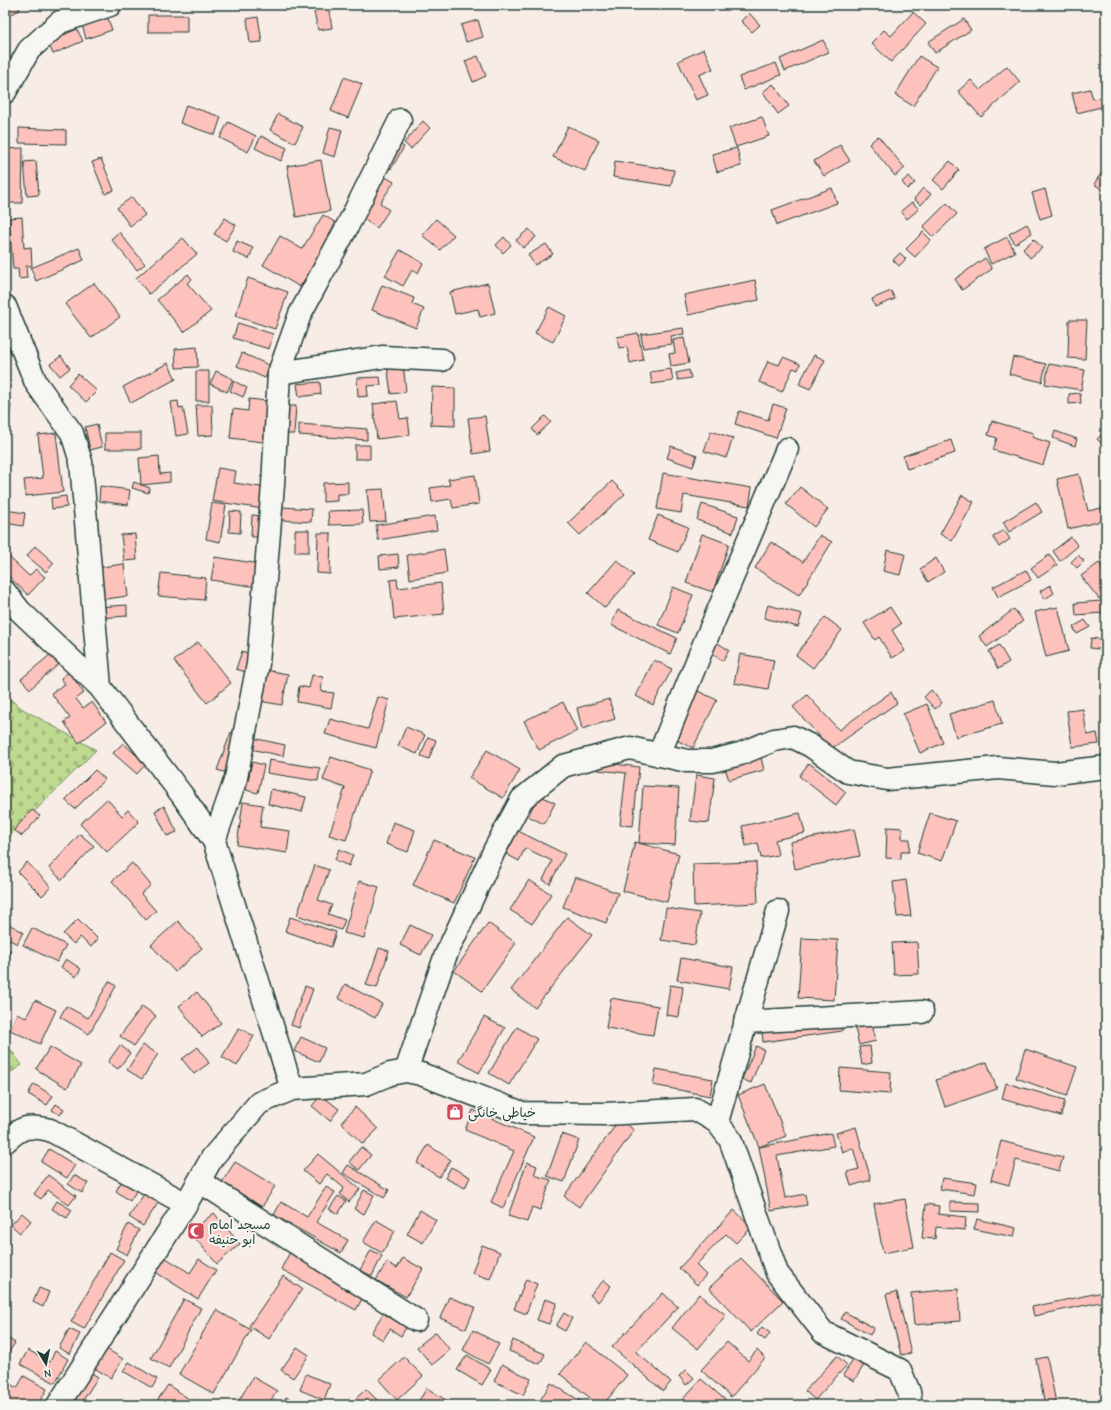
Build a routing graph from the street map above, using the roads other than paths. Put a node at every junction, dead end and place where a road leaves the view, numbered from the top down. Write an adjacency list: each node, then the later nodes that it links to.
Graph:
1 (110, 5): 2 (street)
2 (5, 91)
3 (400, 120): 6 (street)
4 (5, 306): 9 (street)
5 (442, 360): 6 (street)
6 (279, 373): 12 (street)
7 (787, 449): 10 (street)
8 (5, 592): 9 (street)
9 (100, 687): 12 (street)
10 (659, 755): 11 (street); 16 (street)
11 (1106, 767)
12 (214, 841): 17 (street)
13 (778, 911): 15 (street)
14 (922, 1012): 15 (street)
15 (745, 1022): 18 (street)
16 (406, 1071): 17 (street); 18 (street)
17 (292, 1089): 20 (street)
18 (716, 1122): 24 (street)
19 (5, 1142): 21 (street)
20 (199, 1181): 21 (street); 22 (street)
21 (186, 1204): 23 (street)
22 (416, 1320)
23 (58, 1405)
24 (911, 1405)

